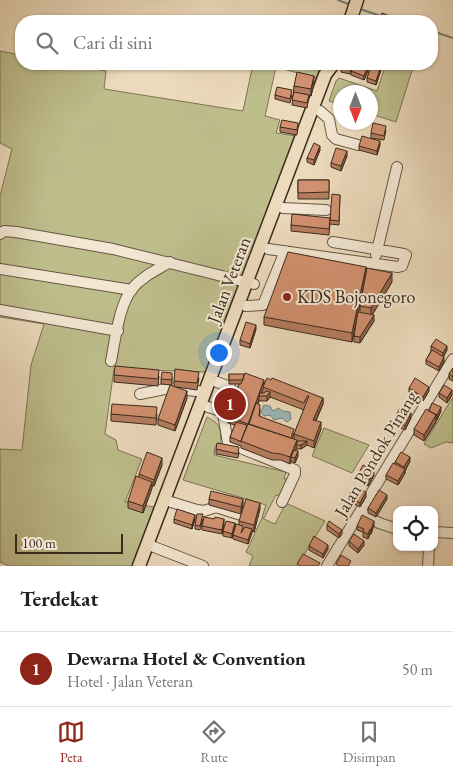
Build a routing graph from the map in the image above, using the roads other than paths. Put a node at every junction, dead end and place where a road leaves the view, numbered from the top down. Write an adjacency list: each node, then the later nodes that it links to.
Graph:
1 (357, 2): 2 (main road)
2 (352, 15)
3 (329, 70): 18 (main road, Jalan Veteran)
4 (333, 70): 5 (main road, Jalan Veteran)
5 (320, 111): 6 (street); 8 (main road, Jalan Veteran)
6 (358, 145)
7 (397, 167): 13 (street)
8 (283, 208): 9 (street); 12 (main road, Jalan Veteran)
9 (326, 210)
10 (0, 234): 15 (street)
11 (333, 242): 13 (street)
12 (268, 249): 14 (street); 18 (main road, Jalan Veteran)
13 (377, 250): 16 (street); 16 (street)
14 (285, 251): 16 (street); 20 (street)
15 (170, 262): 18 (street); 19 (street)
16 (375, 264)
17 (0, 269): 19 (street)
18 (251, 283): 20 (main road, Jalan Veteran); 26 (main road, Jalan Veteran)
19 (132, 290): 22 (street)
20 (246, 306): 25 (main road, Jalan Veteran)
21 (0, 310): 22 (street)
22 (118, 331): 24 (street)
23 (453, 359): 32 (street, Jalan Pondok Pinang)
24 (111, 361)
25 (217, 382): 28 (main road, Jalan Veteran); 29 (street)
26 (205, 392): 27 (street); 39 (main road, Jalan Veteran)
27 (140, 394)
28 (208, 407): 29 (street); 30 (main road, Jalan Veteran)
29 (221, 411): 31 (street)
30 (170, 502): 33 (street); 37 (main road, Jalan Veteran)
31 (282, 502)
32 (360, 512): 34 (street); 42 (street, Jalan Pondok Pinang)
33 (241, 515)
34 (393, 528)
35 (438, 532): 36 (street)
36 (453, 533)
37 (154, 547): 40 (main road, Jalan Veteran); 41 (street)
38 (429, 551): 43 (street)
39 (139, 566)
40 (146, 566)
41 (202, 566)
42 (327, 566)
43 (428, 566)

